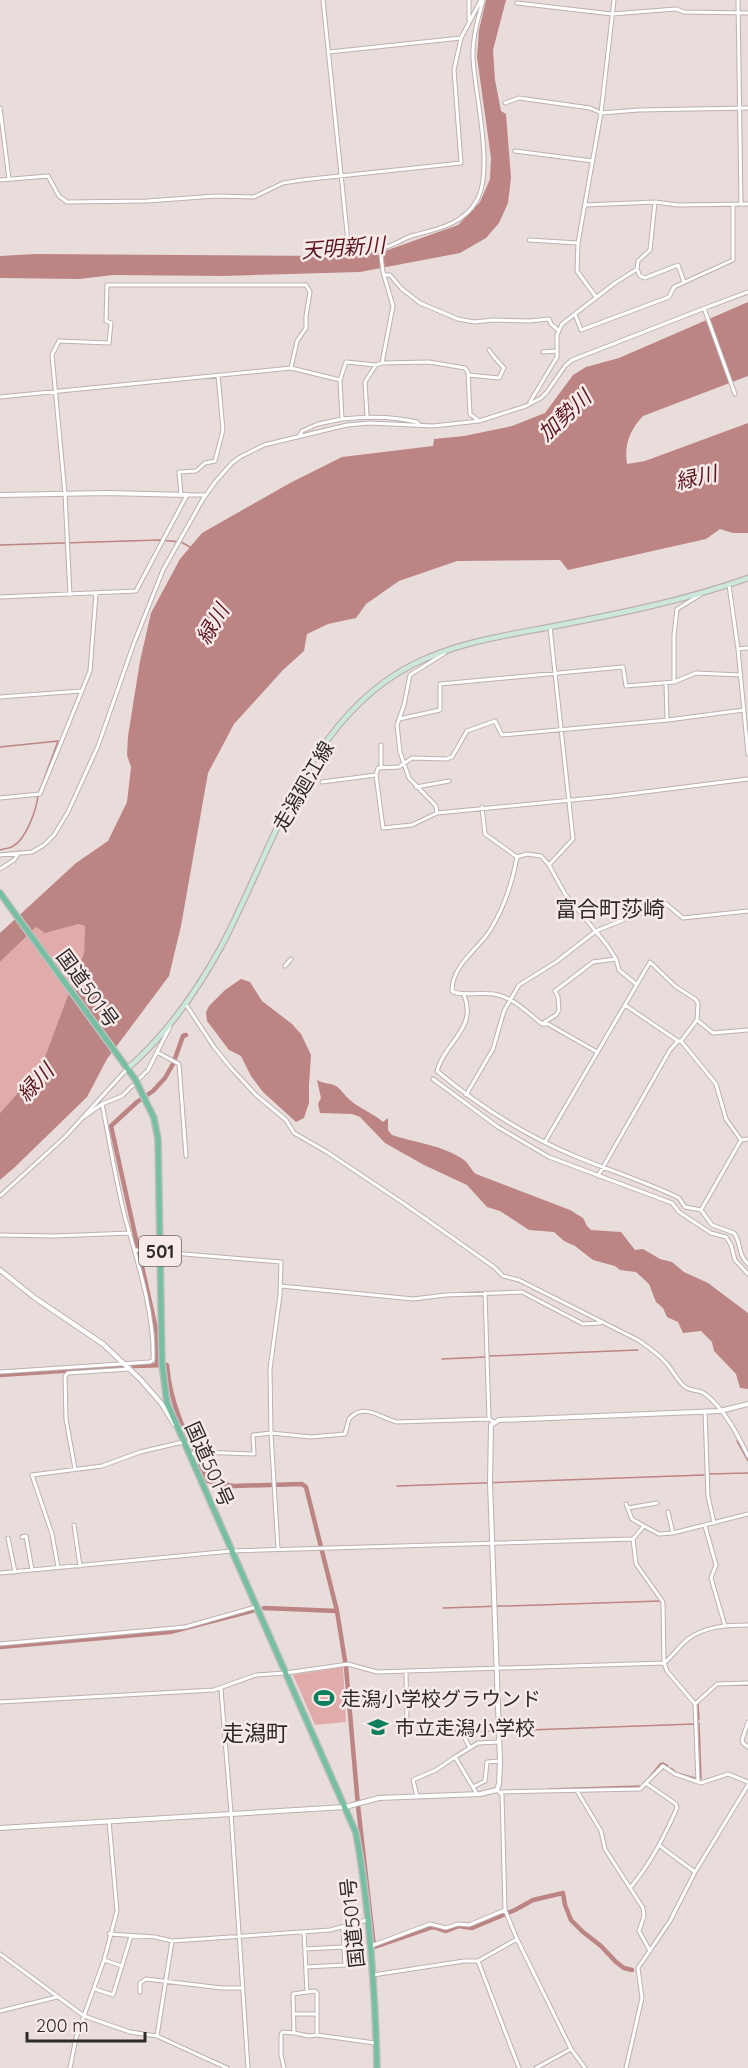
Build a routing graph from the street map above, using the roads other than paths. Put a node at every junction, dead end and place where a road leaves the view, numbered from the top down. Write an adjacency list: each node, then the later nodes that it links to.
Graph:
1 (322, 0): 12 (street)
2 (469, 0): 10 (street)
3 (482, 0): 10 (street); 31 (street)
4 (614, 0): 8 (street)
5 (738, 0): 9 (street)
6 (517, 3): 8 (street)
7 (748, 13): 9 (street)
8 (612, 14): 9 (street); 17 (street)
9 (738, 14): 15 (street)
10 (470, 22): 11 (street)
11 (461, 38): 12 (street); 21 (street)
12 (329, 52): 21 (street)
13 (505, 104): 17 (street)
14 (0, 108): 18 (street)
15 (740, 108): 16 (street); 17 (street); 26 (street)
16 (748, 108)
17 (601, 113): 20 (street)
18 (2, 142): 22 (street)
19 (515, 151): 20 (street)
20 (593, 161): 28 (street)
21 (341, 176): 22 (street); 31 (street)
22 (9, 179): 23 (street)
23 (0, 180)
24 (655, 202): 25 (street); 28 (street); 32 (street)
25 (733, 204): 26 (street); 34 (street)
26 (741, 204): 27 (street)
27 (748, 204)
28 (585, 205): 30 (street)
29 (529, 240): 30 (street)
30 (578, 243): 36 (street)
31 (380, 248): 33 (street)
32 (637, 269): 34 (street); 36 (street)
33 (384, 274): 39 (street); 43 (street)
34 (684, 283): 38 (street)
35 (748, 292): 37 (street)
36 (596, 297): 38 (street)
37 (705, 309): 50 (street); 52 (street)
38 (575, 314): 39 (street)
39 (558, 330): 41 (street)
40 (489, 350): 47 (street)
41 (556, 351): 42 (street); 52 (street)
42 (543, 352)
43 (382, 363): 44 (street); 47 (street)
44 (376, 365): 48 (street); 53 (street)
45 (291, 368): 46 (street); 48 (street); 49 (street)
46 (218, 375): 49 (street); 59 (street)
47 (468, 375): 55 (street)
48 (340, 380): 54 (street)
49 (55, 391): 51 (street); 58 (street)
50 (735, 394)
51 (0, 397)
52 (530, 403): 55 (street)
53 (367, 416): 54 (street); 56 (street)
54 (342, 418): 57 (street)
55 (479, 421): 56 (street)
56 (420, 425): 57 (street)
57 (300, 435): 62 (street)
58 (65, 494): 59 (street); 60 (street); 67 (street)
59 (181, 494): 61 (street)
60 (0, 495)
61 (187, 495): 62 (street); 66 (street)
62 (206, 495): 96 (street)
63 (748, 578): 64 (main road, 走潟廻江線)
64 (729, 585): 65 (main road, 走潟廻江線); 72 (street)
65 (705, 592): 69 (main road, 走潟廻江線); 75 (street)
66 (96, 594): 67 (street); 77 (street)
67 (70, 595): 68 (street)
68 (0, 597)
69 (550, 627): 71 (main road, 走潟廻江線); 73 (street)
70 (748, 648): 72 (street)
71 (452, 649): 80 (street); 110 (main road, 走潟廻江線)
72 (738, 649): 74 (street)
73 (555, 672): 76 (street); 80 (street); 82 (street)
74 (741, 675): 75 (street); 79 (street)
75 (674, 682): 76 (street)
76 (666, 683): 81 (street)
77 (81, 691): 78 (street); 92 (street)
78 (0, 697)
79 (744, 710): 81 (street); 84 (street)
80 (399, 719): 85 (street)
81 (668, 720): 82 (street)
82 (561, 729): 85 (street); 93 (street)
83 (381, 746): 86 (street)
84 (748, 754)
85 (404, 765): 86 (street); 91 (street)
86 (381, 767): 87 (street)
87 (376, 776): 90 (street); 95 (street)
88 (748, 779): 93 (street)
89 (449, 781): 91 (street)
90 (322, 782)
91 (416, 787): 95 (street)
92 (0, 798)
93 (569, 800): 94 (street); 99 (street)
94 (482, 807): 95 (street); 98 (street)
95 (437, 813)
96 (19, 853): 97 (street); 100 (street)
97 (0, 855)
98 (517, 857): 99 (street); 108 (street)
99 (549, 865): 103 (street)
100 (0, 869)
101 (0, 893): 119 (highway, 国道501号 / 501)
102 (748, 911): 103 (street)
103 (596, 931): 105 (street); 109 (street)
104 (291, 959): 106 (street)
105 (616, 959): 107 (street); 114 (street)
106 (285, 966)
107 (636, 984): 111 (street); 113 (street)
108 (464, 995): 109 (street); 121 (street)
109 (512, 1000): 114 (street); 121 (street)
110 (185, 1002): 112 (main road, 走潟廻江線); 141 (street)
111 (625, 1005): 116 (street); 118 (street)
112 (177, 1012): 117 (street); 119 (main road, 走潟廻江線)
113 (698, 1020): 115 (street); 116 (street)
114 (542, 1024): 118 (street)
115 (748, 1030)
116 (680, 1041): 125 (street); 128 (street)
117 (158, 1052): 122 (street); 127 (street)
118 (597, 1053): 126 (street)
119 (126, 1067): 123 (street); 135 (highway, 国道501号 / 501, bridge)
120 (433, 1080): 129 (street)
121 (466, 1095): 126 (street)
122 (102, 1104): 123 (street); 132 (street)
123 (84, 1117): 130 (street)
124 (748, 1139): 125 (street)
125 (741, 1140): 131 (street)
126 (545, 1142): 128 (street)
127 (186, 1156)
128 (603, 1167): 129 (street); 131 (street)
129 (598, 1176): 138 (street)
130 (0, 1196)
131 (701, 1210): 136 (street)
132 (131, 1233): 133 (street); 134 (street)
133 (0, 1235)
134 (138, 1250): 135 (street); 142 (street)
135 (160, 1252): 139 (street); 149 (highway, 国道501号 / 501)
136 (748, 1264)
137 (0, 1270): 142 (street)
138 (748, 1274)
139 (280, 1286): 140 (street); 150 (street)
140 (485, 1293): 141 (street); 148 (street)
141 (602, 1322): 146 (street)
142 (126, 1364): 143 (street); 144 (street)
143 (130, 1369): 149 (street); 154 (street)
144 (0, 1372)
145 (748, 1404): 146 (street)
146 (720, 1411): 147 (street); 153 (street)
147 (705, 1412): 148 (street); 158 (street)
148 (492, 1420): 150 (street); 166 (street)
149 (176, 1427): 151 (highway, 国道501号 / 501)
150 (271, 1433): 152 (street); 167 (street)
151 (183, 1442): 152 (highway, 国道501号 / 501); 154 (street)
152 (193, 1454): 168 (highway, 国道501号 / 501)
153 (748, 1456)
154 (75, 1468): 170 (street)
155 (657, 1503): 160 (street)
156 (668, 1512): 162 (street)
157 (748, 1514): 158 (street)
158 (714, 1523): 161 (street)
159 (74, 1526): 169 (street)
160 (644, 1526): 162 (street); 165 (street)
161 (705, 1526): 162 (street); 176 (street)
162 (673, 1533)
163 (22, 1537): 171 (street)
164 (8, 1538): 173 (street)
165 (633, 1539): 166 (street); 178 (street)
166 (492, 1542): 167 (street); 179 (street)
167 (278, 1549): 168 (street)
168 (232, 1551): 169 (street); 174 (highway, 国道501号 / 501)
169 (80, 1566): 170 (street)
170 (58, 1567): 171 (street)
171 (32, 1570): 173 (street)
172 (0, 1572): 173 (street)
173 (15, 1572)
174 (257, 1606): 177 (street); 181 (highway, 国道501号 / 501)
175 (748, 1625): 176 (street)
176 (725, 1626): 178 (street)
177 (0, 1644)
178 (664, 1663): 179 (street); 185 (street)
179 (497, 1669): 180 (street); 189 (street)
180 (406, 1671): 181 (street); 187 (street)
181 (286, 1673): 183 (street); 202 (highway, 国道501号 / 501)
182 (748, 1683): 185 (street)
183 (221, 1689): 184 (street); 203 (street)
184 (0, 1702)
185 (695, 1704): 194 (street)
186 (748, 1722): 190 (street)
187 (397, 1725)
188 (462, 1733): 191 (street)
189 (499, 1742): 191 (street); 193 (street)
190 (748, 1747)
191 (470, 1748): 192 (street)
192 (455, 1757): 197 (street); 201 (street)
193 (500, 1761): 197 (street); 198 (street)
194 (698, 1781): 195 (street); 196 (street)
195 (647, 1784): 199 (street); 206 (street)
196 (748, 1784): 207 (street)
197 (473, 1787): 200 (street)
198 (497, 1790): 199 (street); 200 (street); 209 (street)
199 (577, 1791): 208 (street)
200 (477, 1794): 201 (street)
201 (417, 1796): 202 (street)
202 (345, 1807): 203 (street); 210 (highway, 国道501号 / 501)
203 (231, 1813): 204 (street); 215 (street)
204 (109, 1821): 205 (street); 213 (street)
205 (0, 1828)
206 (660, 1846): 207 (street); 208 (street)
207 (695, 1872): 221 (street)
208 (630, 1888): 221 (street)
209 (506, 1912): 216 (street); 218 (street)
210 (367, 1920): 211 (street); 218 (highway, 国道501号 / 501)
211 (343, 1928): 212 (street); 219 (street)
212 (304, 1932): 215 (street); 220 (street)
213 (110, 1934): 214 (street); 223 (street)
214 (131, 1936): 217 (street); 225 (street)
215 (239, 1937): 217 (street); 229 (street)
216 (517, 1939): 224 (street); 242 (street)
217 (172, 1941): 228 (street)
218 (373, 1945): 227 (highway, 国道501号 / 501)
219 (344, 1947): 220 (street); 226 (street)
220 (305, 1949): 226 (street)
221 (650, 1951): 251 (street)
222 (0, 1954): 233 (street)
223 (104, 1960): 225 (street); 230 (street)
224 (478, 1961): 227 (street); 248 (street)
225 (122, 1966): 230 (street)
226 (306, 1967): 232 (street)
227 (372, 1975): 241 (highway, 国道501号 / 501)
228 (166, 1982): 229 (street); 231 (street); 240 (street)
229 (243, 1988): 245 (street)
230 (95, 1989): 237 (street)
231 (140, 1992)
232 (307, 1992): 235 (street); 236 (street)
233 (57, 1997): 234 (street); 237 (street)
234 (0, 2011)
235 (295, 2014): 236 (street); 238 (street)
236 (317, 2014): 239 (street)
237 (84, 2016): 240 (street); 243 (street)
238 (294, 2033): 239 (street); 246 (street)
239 (317, 2035): 241 (street)
240 (157, 2036): 244 (street)
241 (376, 2043): 247 (highway, 国道501号 / 501)
242 (571, 2049): 249 (street); 250 (street)
243 (70, 2068)
244 (226, 2068)
245 (248, 2068)
246 (284, 2068)
247 (377, 2068)
248 (519, 2068)
249 (536, 2068)
250 (585, 2068)
251 (626, 2068)

